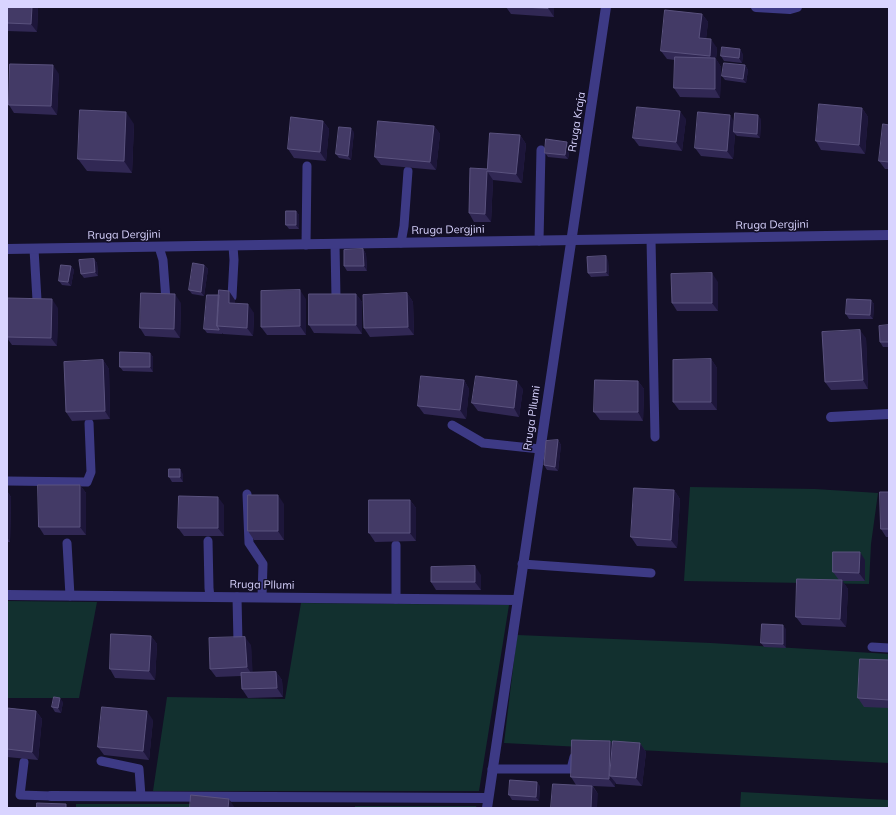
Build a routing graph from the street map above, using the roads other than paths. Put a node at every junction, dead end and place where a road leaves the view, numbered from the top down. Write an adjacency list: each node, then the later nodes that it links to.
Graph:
1 (606, 7): 9 (street, Rruga Kraja)
2 (756, 7): 3 (street)
3 (797, 7)
4 (541, 150): 10 (lane)
5 (307, 166): 13 (lane)
6 (408, 171): 11 (lane)
7 (889, 235): 8 (street, Rruga Dergjini)
8 (651, 239): 9 (street, Rruga Dergjini); 26 (lane)
9 (571, 240): 10 (street, Rruga Dergjini); 27 (street, Rruga Pllumi)
10 (539, 241): 11 (street, Rruga Dergjini)
11 (401, 243): 12 (street, Rruga Dergjini)
12 (335, 244): 13 (street, Rruga Dergjini); 19 (lane)
13 (306, 245): 14 (street, Rruga Dergjini)
14 (233, 246): 15 (street, Rruga Dergjini); 18 (lane)
15 (159, 247): 17 (street, Rruga Dergjini); 21 (lane)
16 (7, 249): 17 (street, Rruga Dergjini)
17 (34, 249): 20 (lane)
18 (232, 297)
19 (336, 298)
20 (37, 300)
21 (166, 300)
22 (889, 414): 23 (street)
23 (831, 416)
24 (89, 424): 28 (lane)
25 (452, 425): 27 (lane)
26 (655, 437)
27 (540, 449): 33 (street, Rruga Pllumi)
28 (7, 481)
29 (247, 494): 39 (lane)
30 (208, 541): 37 (lane)
31 (67, 543): 36 (lane)
32 (396, 545): 40 (lane)
33 (522, 564): 34 (lane); 41 (street, Rruga Pllumi)
34 (651, 573)
35 (7, 595): 36 (street, Rruga Pllumi)
36 (70, 596): 37 (street, Rruga Pllumi)
37 (210, 597): 38 (street, Rruga Pllumi)
38 (237, 597): 39 (street, Rruga Pllumi); 42 (lane)
39 (262, 597): 40 (street, Rruga Pllumi)
40 (396, 599): 41 (street, Rruga Pllumi)
41 (517, 600): 48 (street, Rruga Pllumi)
42 (238, 643)
43 (872, 647): 44 (lane)
44 (889, 648)
45 (575, 750): 48 (lane)
46 (101, 761): 50 (lane)
47 (24, 762): 49 (lane)
48 (492, 769): 51 (street, Rruga Pllumi)
49 (51, 796): 50 (street, Rruga Pllumi)
50 (141, 796): 51 (street, Rruga Pllumi)
51 (487, 803)

